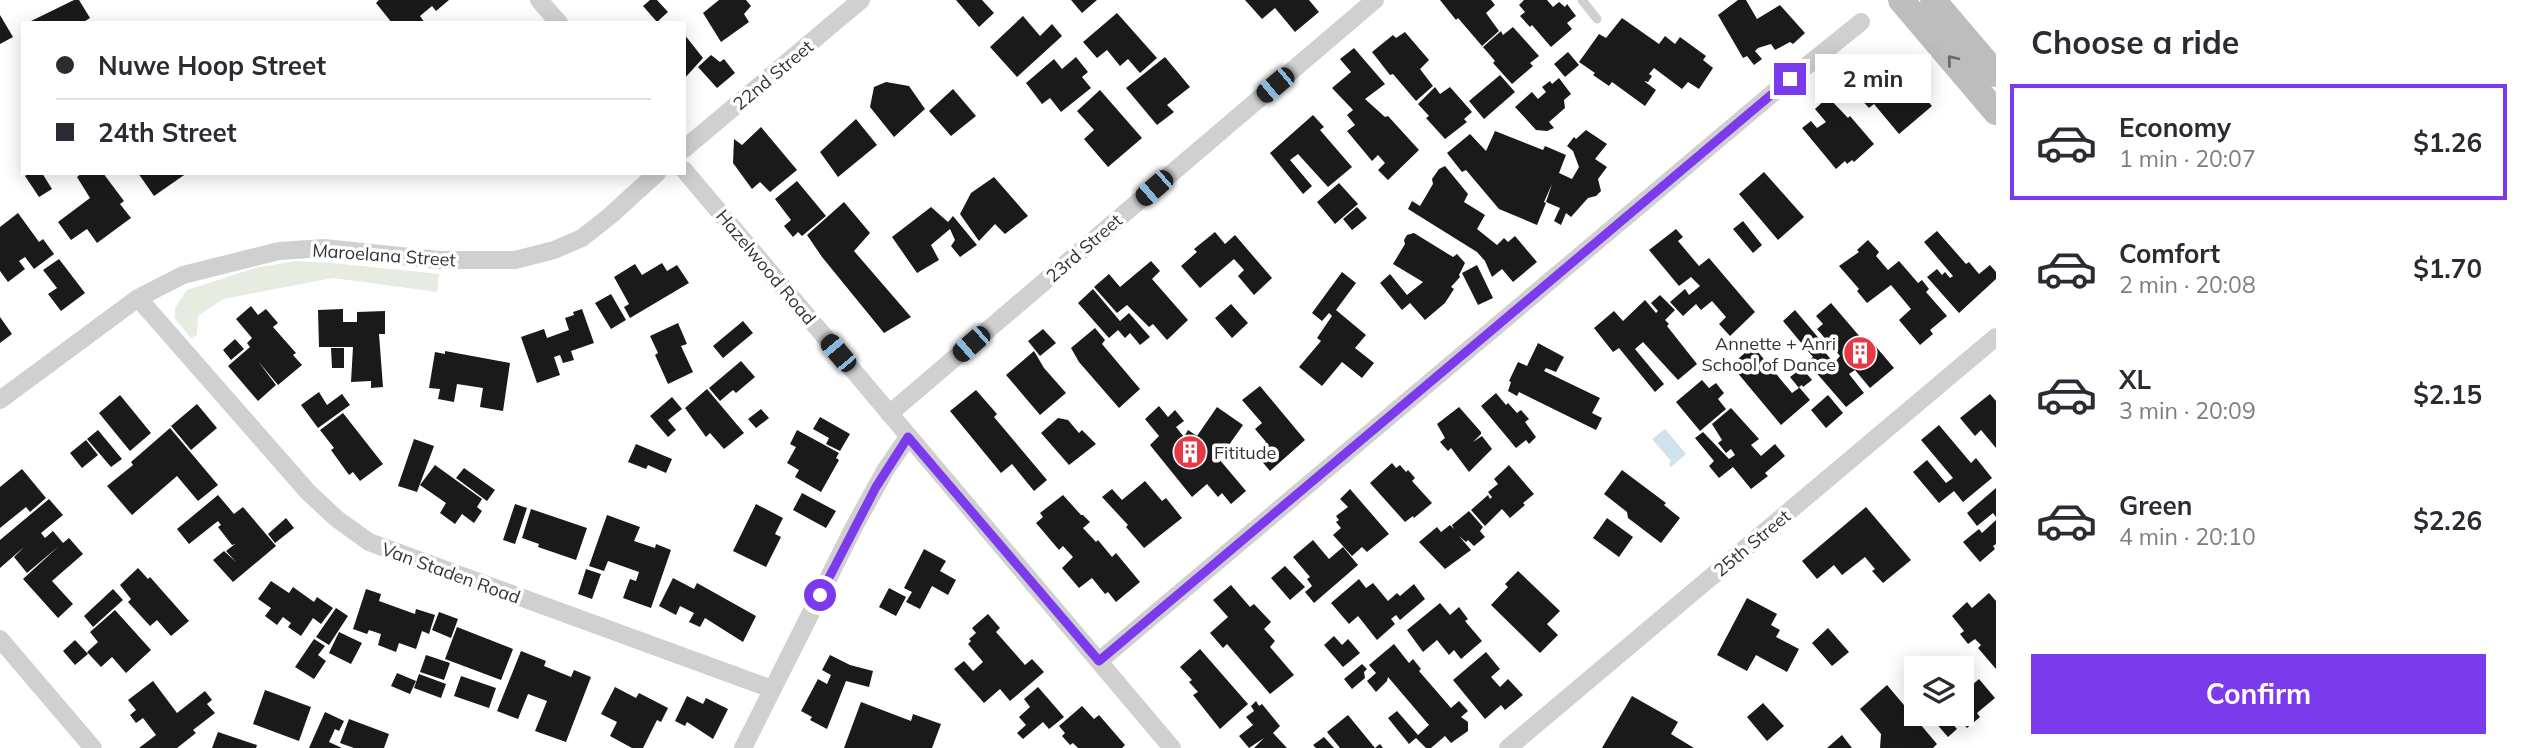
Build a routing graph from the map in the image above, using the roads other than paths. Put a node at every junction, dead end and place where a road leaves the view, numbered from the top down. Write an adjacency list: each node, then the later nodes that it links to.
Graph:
1 (540, 0): 8 (street)
2 (861, 0): 12 (street, 22nd Street)
3 (1375, 0): 18 (street, 23rd Street)
4 (1582, 0): 7 (lane)
5 (1901, 0): 11 (main road, one-way to 5)
6 (1933, 0): 10 (main road)
7 (1597, 19)
8 (557, 21)
9 (1861, 22): 21 (street)
10 (1996, 74)
11 (1996, 112)
12 (686, 147)
13 (686, 172): 18 (street, Hazelwood Road)
14 (655, 175): 15 (street, Maroelana Street)
15 (138, 298): 17 (street, Maroelana Street); 22 (street, Van Staden Road)
16 (1996, 337): 26 (street, 25th Street)
17 (0, 400)
18 (890, 414): 19 (street, Hazelwood Road)
19 (908, 437): 21 (street, Hazelwood Road); 22 (street)
20 (0, 639): 23 (street)
21 (1099, 661): 25 (street, Hazelwood Road)
22 (772, 689): 24 (street)
23 (93, 748)
24 (743, 748)
25 (1172, 748)
26 (1508, 748)

